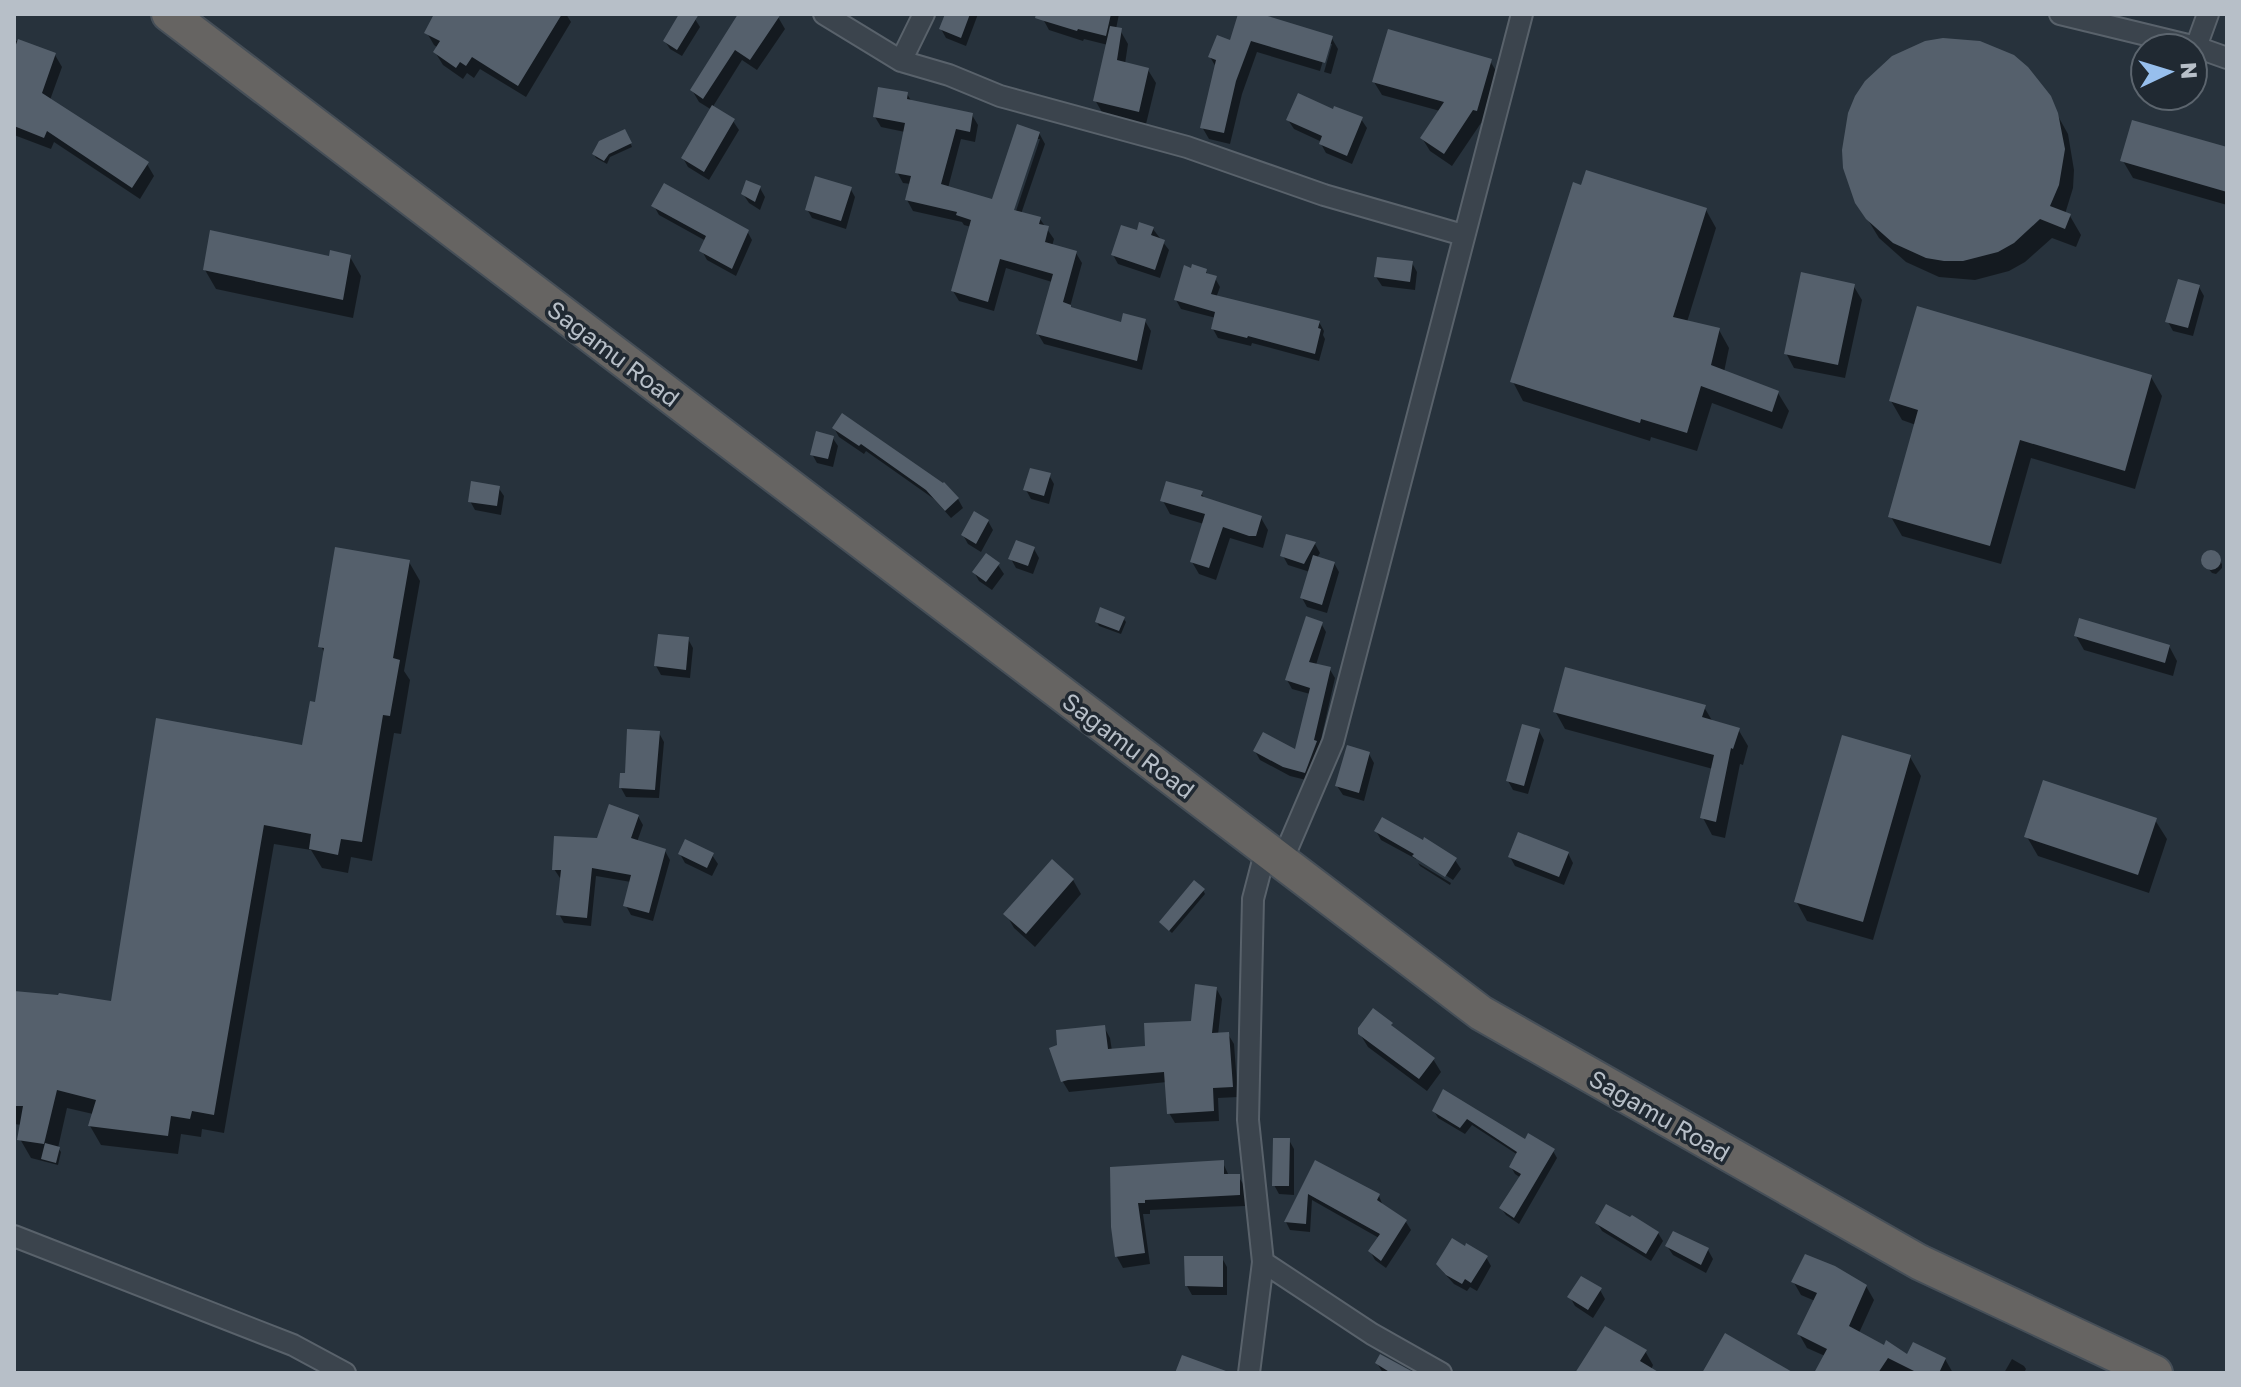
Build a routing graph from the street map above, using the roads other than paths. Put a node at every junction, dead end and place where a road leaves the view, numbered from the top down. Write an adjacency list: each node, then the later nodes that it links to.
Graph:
1 (824, 14): 7 (street)
2 (924, 14): 7 (street)
3 (1522, 14): 8 (street)
4 (2060, 14): 6 (street)
5 (186, 19): 9 (highway, Sagamu Road)
6 (2134, 32)
7 (901, 61): 8 (street)
8 (1463, 235): 9 (street)
9 (1274, 855): 11 (street); 15 (highway, Sagamu Road)
10 (14, 1236): 12 (street)
11 (1263, 1262): 13 (street); 14 (street)
12 (345, 1373)
13 (1249, 1373)
14 (1441, 1373)
15 (2155, 1373)

